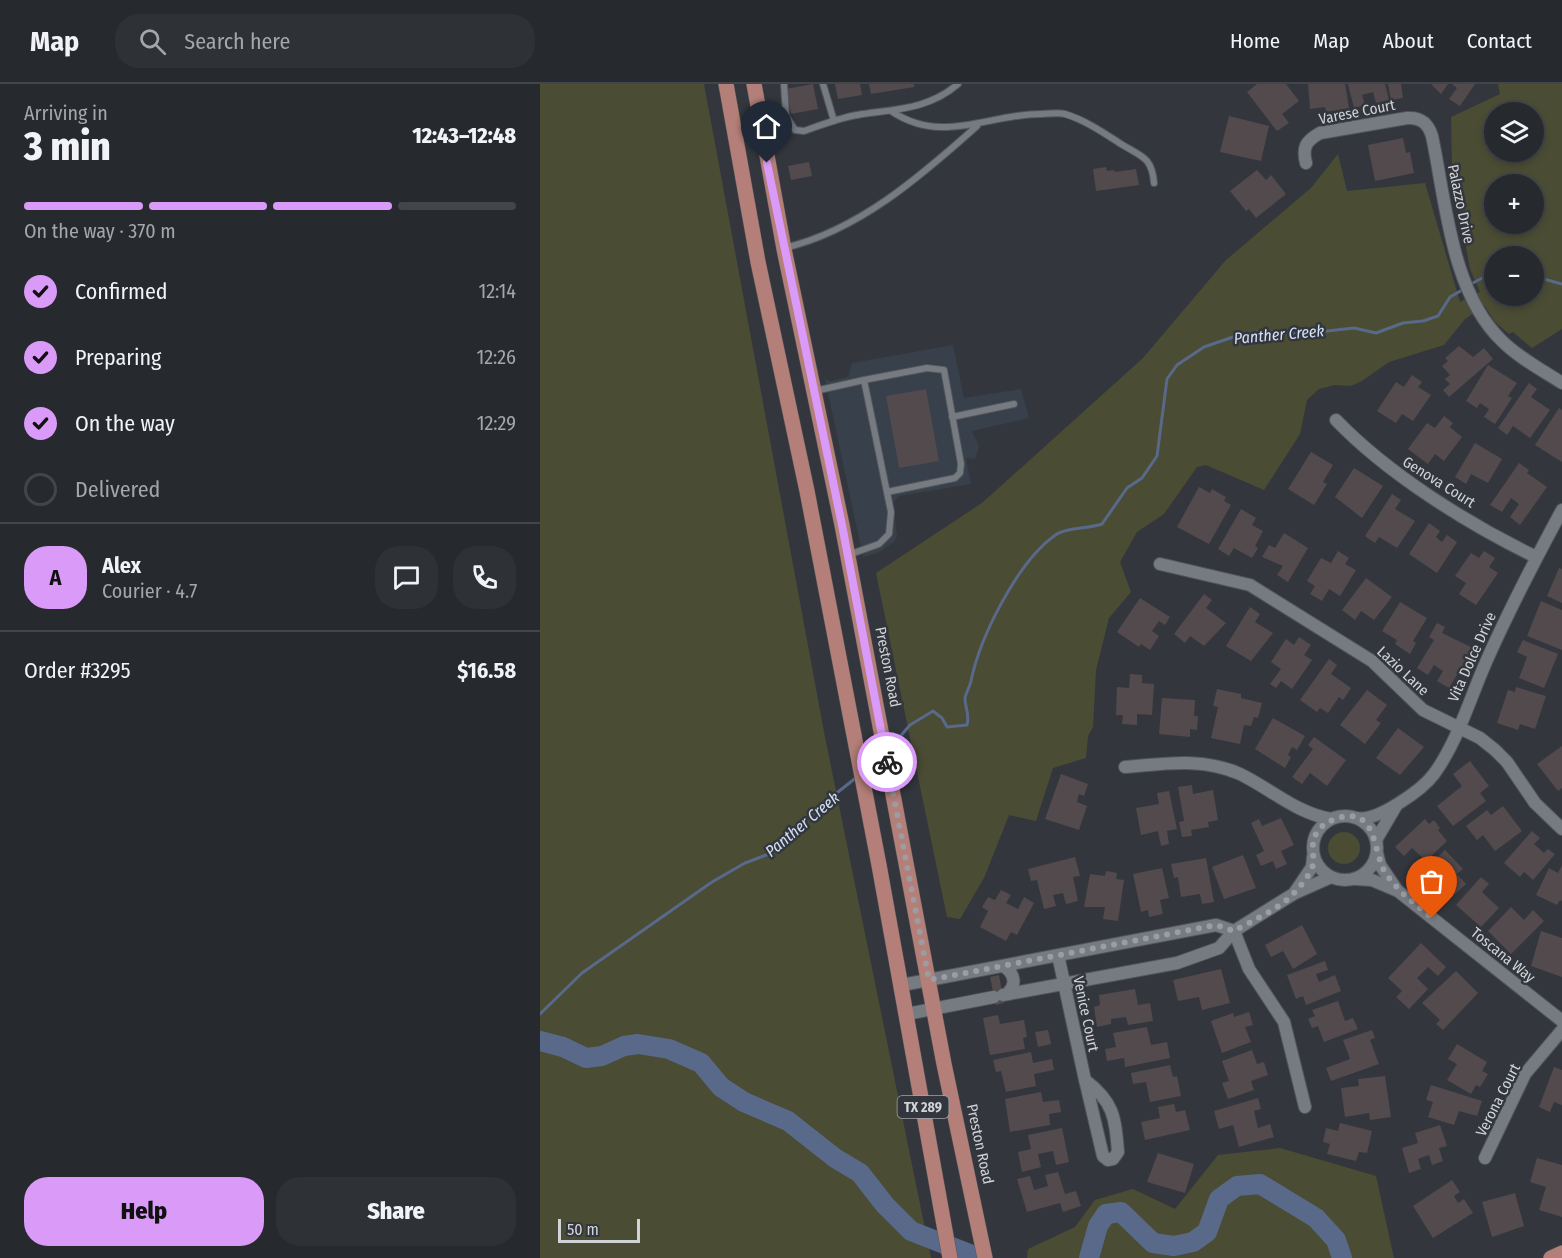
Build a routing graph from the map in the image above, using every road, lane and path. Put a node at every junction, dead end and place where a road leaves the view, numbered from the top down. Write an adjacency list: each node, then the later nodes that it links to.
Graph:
1 (726, 84): 16 (main road, TX 289)
2 (754, 84): 12 (main road, Preston Road / TX 289)
3 (784, 84): 7 (lane)
4 (823, 84): 7 (lane)
5 (958, 84): 6 (lane)
6 (891, 111): 7 (lane); 8 (lane)
7 (834, 121)
8 (977, 126): 11 (lane); 12 (lane)
9 (1431, 131): 10 (street, Varese Court); 14 (street, Palazzo Drive)
10 (1306, 163)
11 (1154, 183)
12 (783, 249): 15 (main road, Preston Road / TX 289)
13 (864, 380): 15 (lane); 18 (lane); 20 (lane)
14 (1562, 383)
15 (814, 391): 16 (main road); 22 (main road, Preston Road / TX 289)
16 (787, 397): 44 (main road, TX 289)
17 (1014, 404): 18 (lane)
18 (952, 417): 20 (lane)
19 (1336, 420): 23 (street, Genova Court)
20 (887, 492): 22 (lane)
21 (1562, 510): 23 (street, Vita Dolce Drive)
22 (848, 555): 42 (main road, Preston Road / TX 289)
23 (1536, 557): 25 (street, Vita Dolce Drive)
24 (1160, 564): 25 (street, Lazio Lane)
25 (1458, 728): 27 (street, Vita Dolce Drive); 31 (street, Lazio Lane)
26 (1125, 767): 28 (street)
27 (1397, 805): 29 (street, Vita Dolce Drive); 33 (street, Vita Dolce Drive)
28 (1296, 808): 30 (street); 32 (street)
29 (1357, 818): 30 (street); 33 (street)
30 (1330, 819): 32 (street)
31 (1562, 829)
32 (1313, 841): 34 (street)
33 (1377, 846): 36 (street); 37 (street, Toscana Way)
34 (1313, 856): 35 (street); 38 (street)
35 (1331, 877): 36 (street); 38 (street)
36 (1356, 879): 37 (street, Toscana Way)
37 (1398, 891): 48 (street, Toscana Way)
38 (1295, 892): 39 (street)
39 (1234, 931): 40 (street); 43 (street); 51 (street)
40 (1058, 956): 41 (street); 43 (street, Venice Court)
41 (1003, 966): 42 (street); 45 (street)
42 (929, 980): 44 (street); 46 (main road, Preston Road / TX 289)
43 (1065, 983): 45 (street); 50 (street, Venice Court)
44 (902, 985): 47 (main road, TX 289)
45 (1001, 996): 46 (street)
46 (934, 1009): 47 (street); 55 (main road, Preston Road / TX 289)
47 (907, 1014): 54 (main road, TX 289)
48 (1562, 1021)
49 (1562, 1030): 52 (street, Verona Court)
50 (1085, 1080): 50 (street, Venice Court)
51 (1305, 1107)
52 (1485, 1158)
53 (1562, 1253): 56 (main road)
54 (950, 1258)
55 (985, 1258)
56 (1551, 1258)

